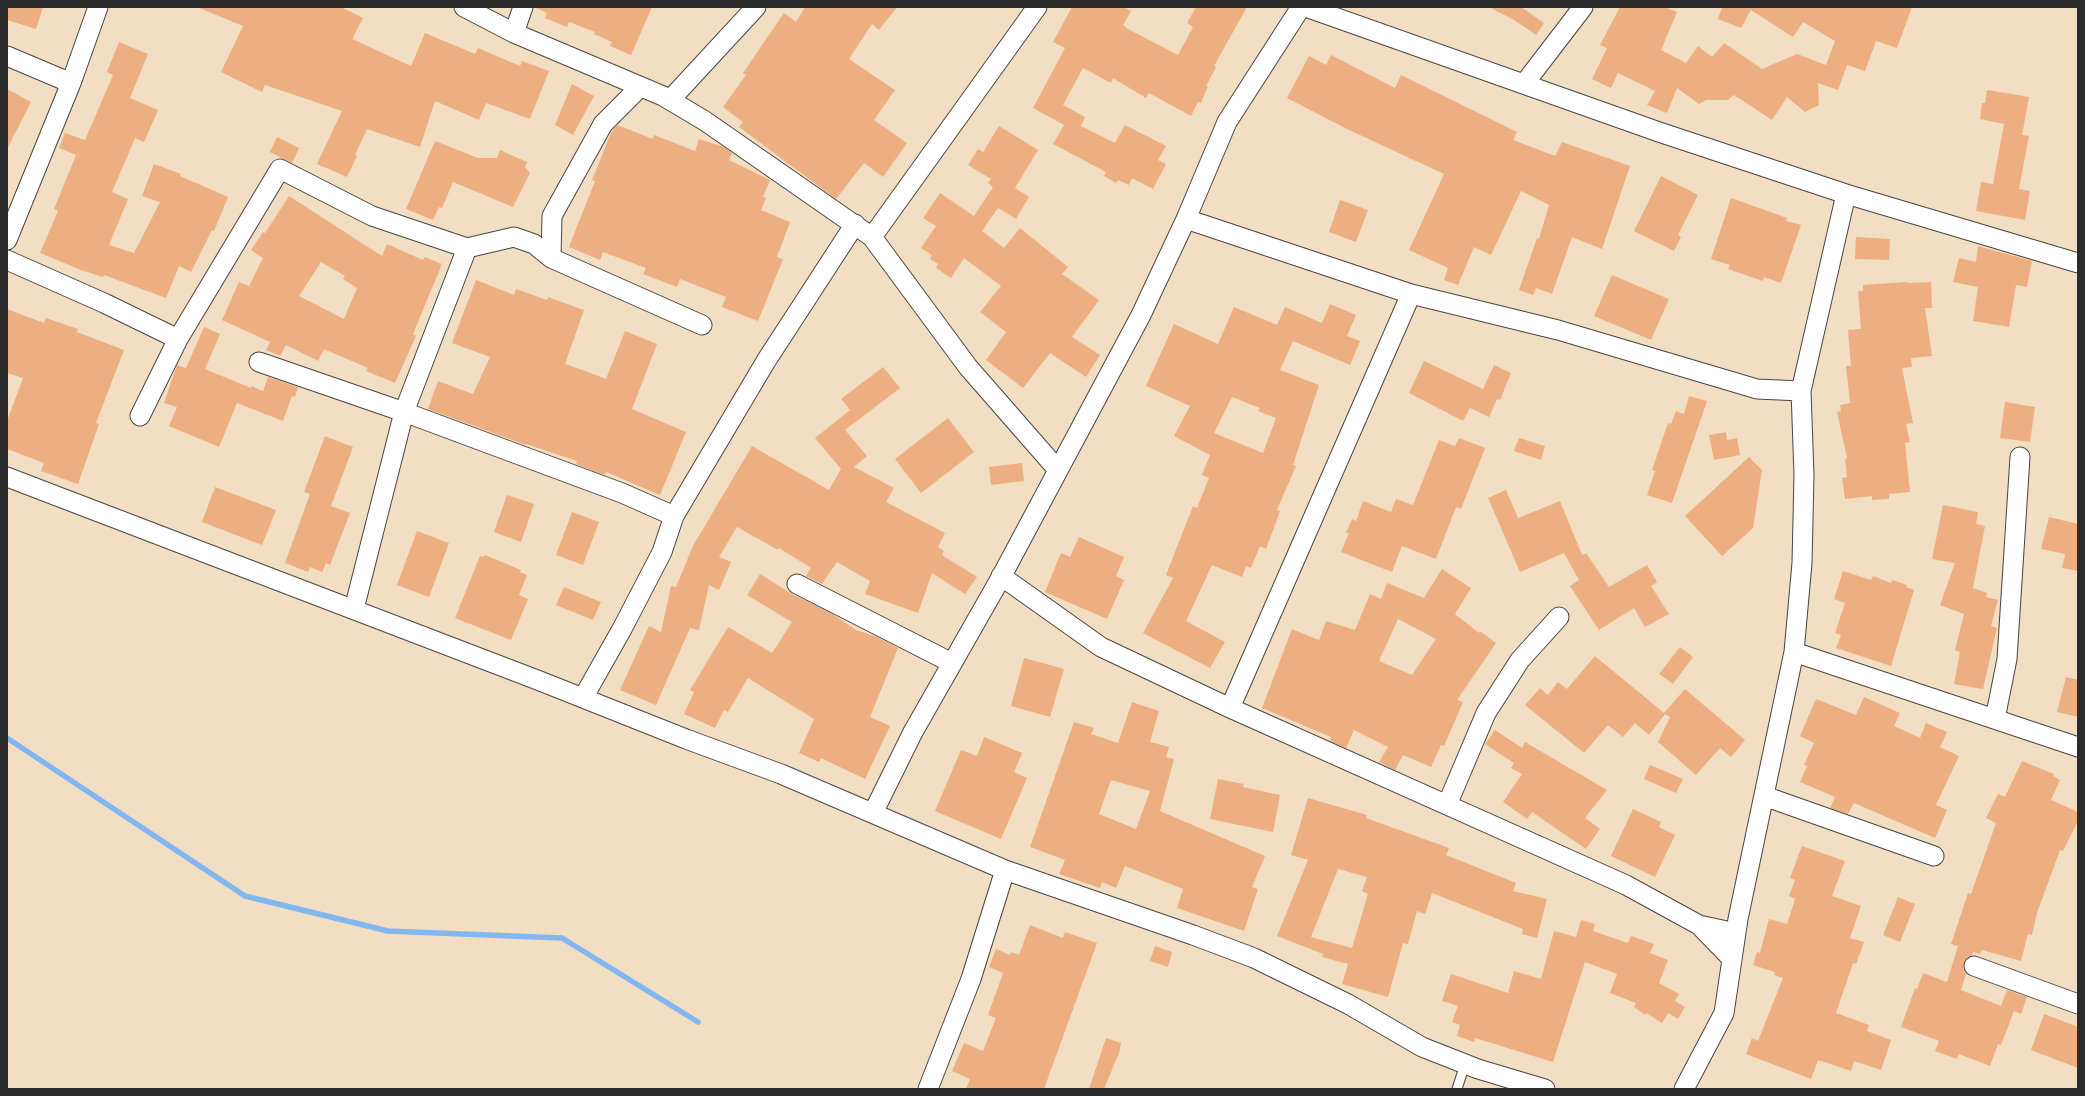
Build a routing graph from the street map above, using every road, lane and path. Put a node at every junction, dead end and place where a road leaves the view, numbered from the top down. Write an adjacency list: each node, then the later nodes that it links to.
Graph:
1 (98, 7): 11 (street)
2 (464, 7): 9 (street)
3 (523, 7): 9 (street)
4 (756, 7): 14 (street)
5 (1037, 7): 18 (street)
6 (1301, 7): 16 (street)
7 (1306, 7): 12 (street)
8 (1583, 7): 12 (street)
9 (514, 33): 13 (street)
10 (7, 56): 11 (street)
11 (71, 83): 19 (street)
12 (1524, 84): 15 (street)
13 (640, 87): 14 (street); 21 (street)
14 (670, 100): 17 (street)
15 (1846, 194): 23 (street); 28 (street)
16 (1186, 219): 24 (street); 32 (street)
17 (855, 224): 18 (street); 34 (street)
18 (872, 237): 32 (street)
19 (7, 240)
20 (467, 248): 21 (street); 26 (street); 29 (street)
21 (551, 258): 25 (street)
22 (7, 260): 26 (street)
23 (2078, 263)
24 (1411, 294): 28 (street); 42 (street)
25 (702, 325)
26 (178, 339): 30 (street)
27 (259, 362): 29 (street)
28 (1801, 391): 39 (street)
29 (404, 412): 34 (street); 37 (street)
30 (140, 416)
31 (2020, 457): 43 (street)
32 (1058, 470): 35 (street)
33 (7, 477): 37 (street)
34 (674, 516): 41 (street)
35 (1001, 576): 40 (street); 42 (street)
36 (797, 584): 40 (street)
37 (354, 609): 41 (street)
38 (1559, 616): 46 (street)
39 (1794, 652): 43 (street); 45 (street)
40 (952, 663): 47 (street)
41 (583, 698): 47 (street)
42 (1230, 708): 46 (street)
43 (1995, 719): 44 (street)
44 (2078, 747)
45 (1764, 796): 48 (street); 51 (street)
46 (1447, 805): 50 (street)
47 (873, 813): 49 (street)
48 (1934, 856)
49 (1005, 870): 55 (street); 56 (street)
50 (1699, 925): 51 (street); 52 (street)
51 (1736, 933): 52 (street)
52 (1732, 959): 59 (street)
53 (1974, 966): 54 (street)
54 (2078, 1004)
55 (1465, 1064): 57 (lane); 58 (street)
56 (928, 1089)
57 (1457, 1089)
58 (1545, 1089)
59 (1684, 1089)

